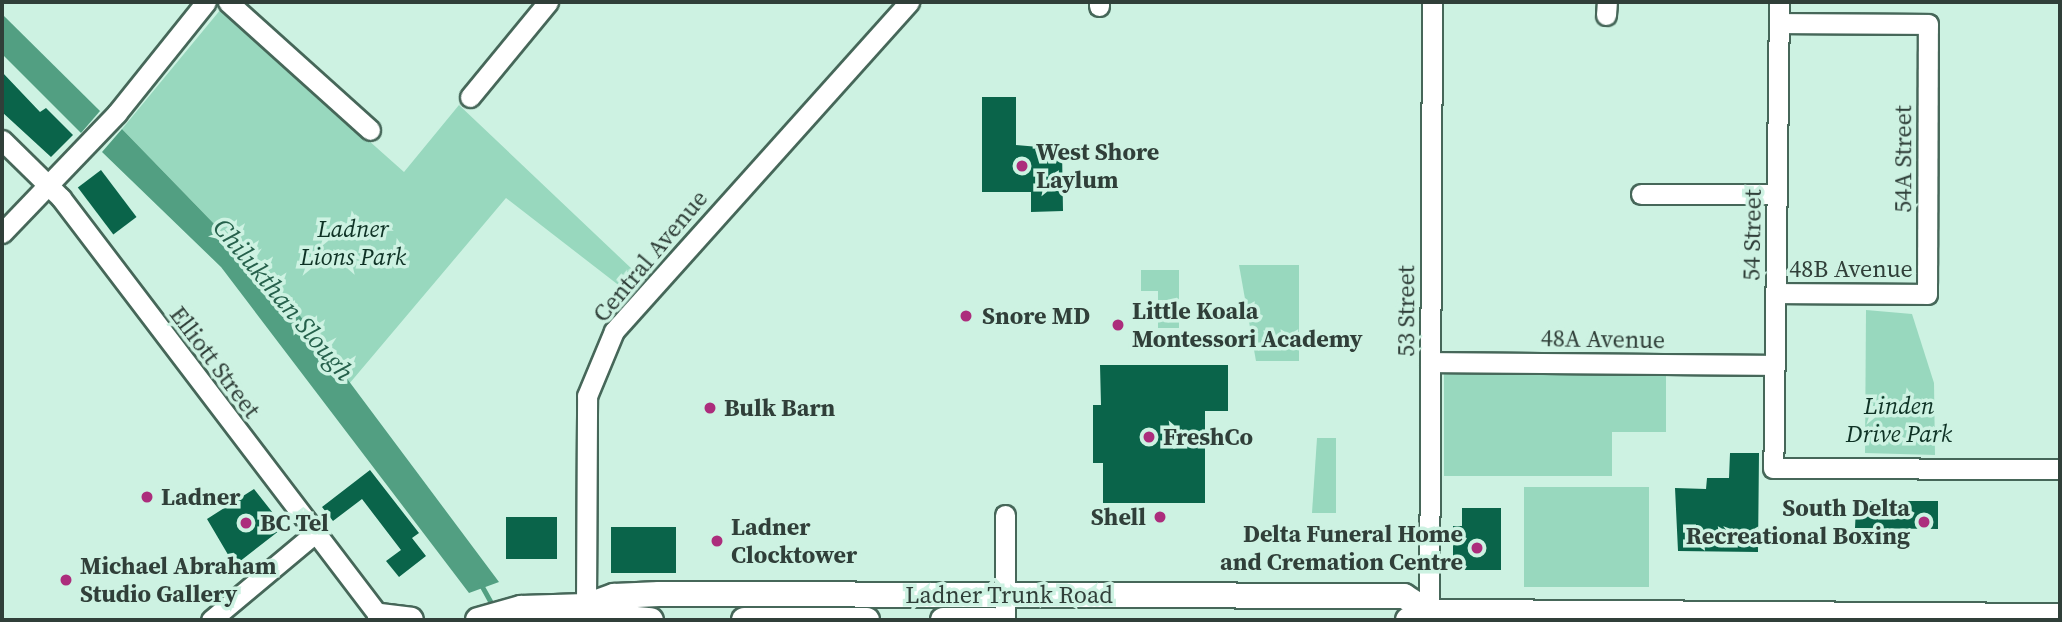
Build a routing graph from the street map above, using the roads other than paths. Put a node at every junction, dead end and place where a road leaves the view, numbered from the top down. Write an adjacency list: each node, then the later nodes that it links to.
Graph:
1 (228, 2): 9 (street)
2 (548, 2): 8 (street)
3 (909, 2): 22 (street, Central Avenue)
4 (1432, 2): 17 (street, 53 Street)
5 (1779, 2): 7 (street, 54 Street)
6 (198, 5): 11 (street)
7 (1779, 23): 13 (street, 54 Street); 16 (street, 54A Street)
8 (470, 97)
9 (370, 130)
10 (2, 140): 11 (street, Elliott Street)
11 (49, 187): 14 (street); 21 (street, Elliott Street)
12 (1641, 194): 13 (street)
13 (1777, 194): 15 (street, 54 Street)
14 (2, 233)
15 (1776, 293): 16 (street, 48B Avenue); 18 (street, 54 Street)
16 (1927, 294)
17 (1430, 362): 18 (street, 48A Avenue); 26 (street, 53 Street)
18 (1775, 365): 19 (street, 54 Street)
19 (2060, 469)
20 (1005, 515): 23 (street)
21 (315, 533): 25 (street, Elliott Street); 28 (street)
22 (586, 606): 23 (main road, Ladner Trunk Road); 30 (main road, Ladner Trunk Road); 31 (main road, Ladner Trunk Road)
23 (1005, 608): 26 (main road, Ladner Trunk Road)
24 (2060, 616): 27 (main road, Ladner Trunk Road)
25 (381, 618): 29 (main road)
26 (1422, 618): 27 (main road, Ladner Trunk Road)
27 (2006, 618)
28 (211, 620)
29 (411, 620)
30 (478, 620)
31 (651, 620)
32 (744, 620): 33 (main road)
33 (867, 620)
34 (943, 620): 35 (main road, Ladner Trunk Road)
35 (994, 620)

